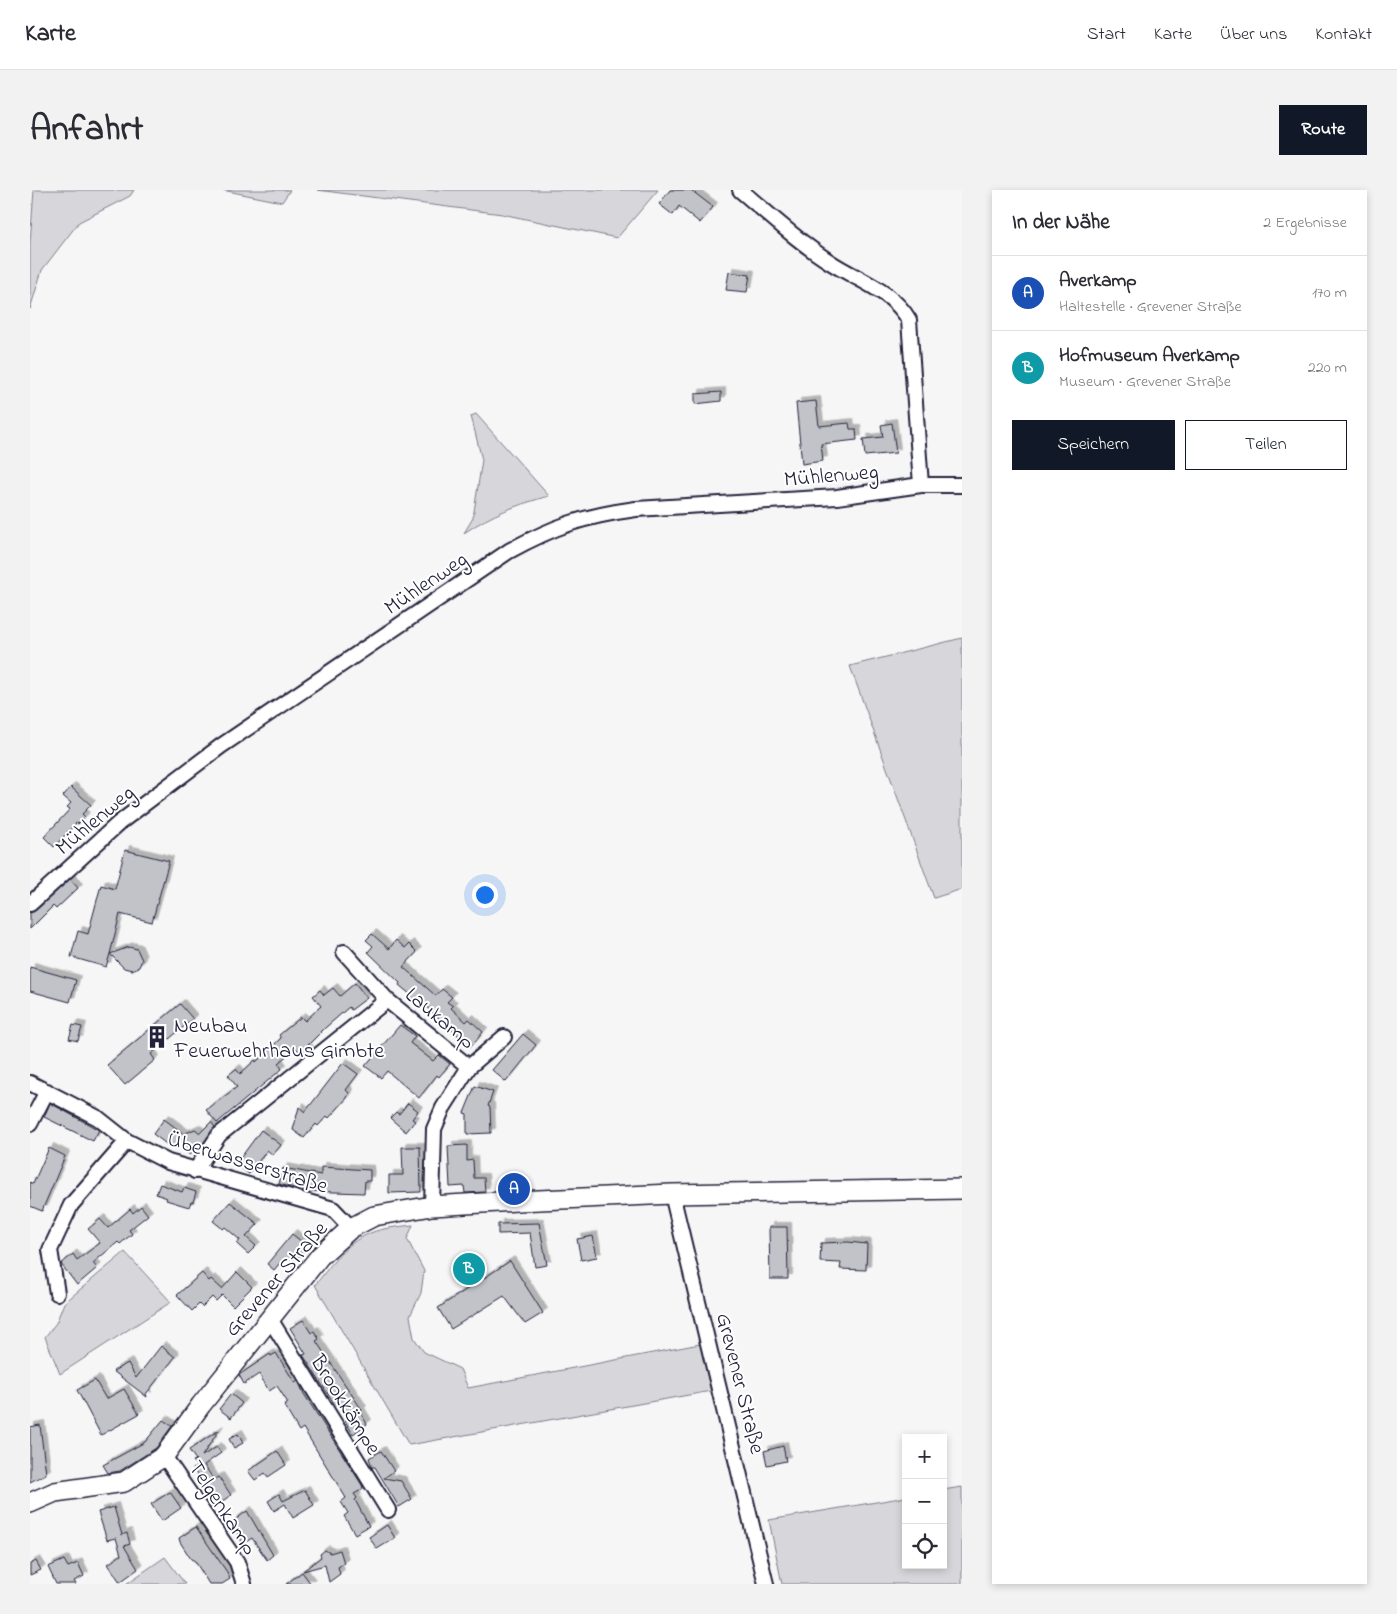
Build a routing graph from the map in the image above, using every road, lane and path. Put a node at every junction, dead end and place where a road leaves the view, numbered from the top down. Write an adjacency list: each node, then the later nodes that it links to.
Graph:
1 (740, 190): 2 (street)
2 (922, 485): 3 (street, Mühlenweg); 4 (street, Mühlenweg)
3 (962, 485)
4 (30, 904)
5 (344, 952): 6 (street, Laukamp)
6 (387, 1000): 8 (street, Laukamp); 13 (street, Laukamp)
7 (504, 1037): 8 (street, Laukamp)
8 (468, 1067): 16 (street, Laukamp)
9 (30, 1083): 10 (street, Überwasserstraße)
10 (47, 1091): 11 (street); 12 (street, Überwasserstraße)
11 (30, 1124)
12 (126, 1141): 13 (street, Überwasserstraße); 18 (street)
13 (195, 1171): 17 (street, Überwasserstraße)
14 (962, 1189): 15 (street, Grevener Straße)
15 (672, 1194): 16 (street, Grevener Straße); 24 (street, Grevener Straße)
16 (432, 1206): 17 (street, Grevener Straße)
17 (351, 1228): 19 (street, Grevener Straße)
18 (57, 1293)
19 (270, 1319): 20 (street, Grevener Straße); 22 (street, Brookkämpe)
20 (164, 1456): 21 (street, Grevener Straße); 23 (street, Telgenkamp)
21 (30, 1503)
22 (388, 1510)
23 (244, 1584)
24 (766, 1584)

